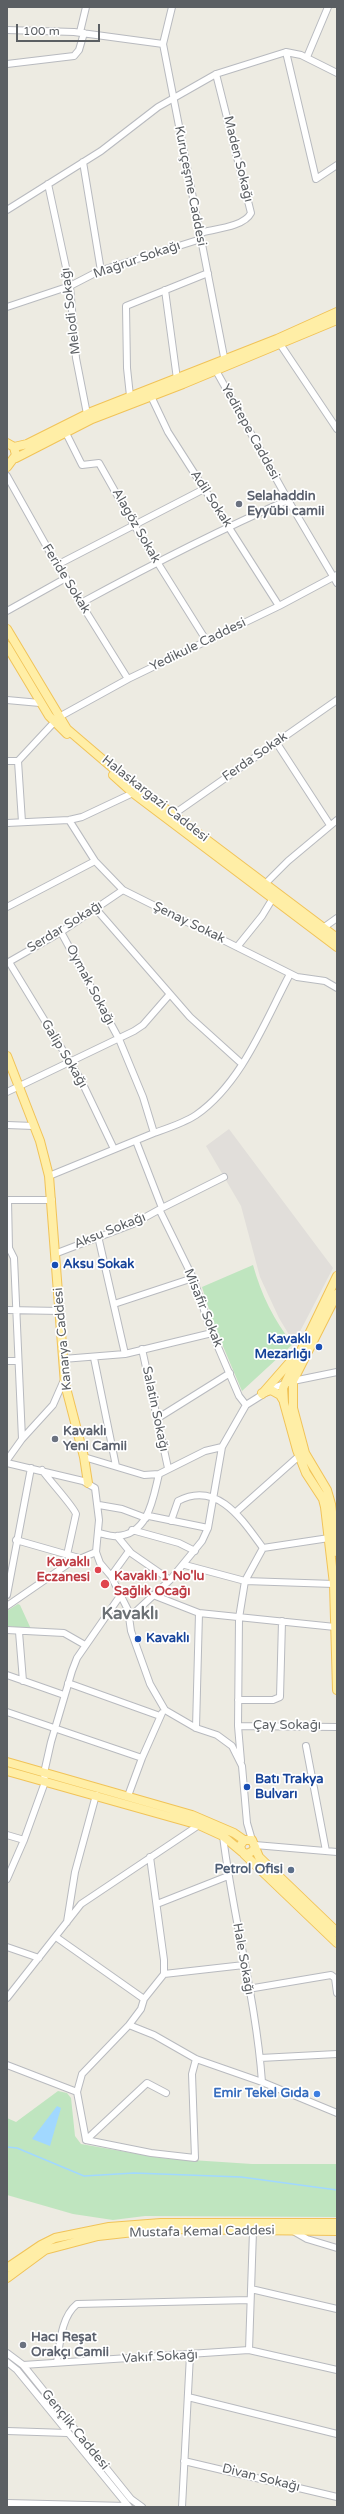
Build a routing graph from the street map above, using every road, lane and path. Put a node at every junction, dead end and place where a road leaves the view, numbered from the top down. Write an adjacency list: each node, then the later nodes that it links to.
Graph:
1 (86, 7): 5 (street)
2 (172, 7): 6 (street, Kuruçeşme Caddesi)
3 (328, 7): 8 (street)
4 (7, 30): 5 (street)
5 (82, 33): 6 (street); 9 (street)
6 (163, 44): 12 (street, Kuruçeşme Caddesi)
7 (286, 52): 8 (street); 11 (street); 14 (street)
8 (307, 57): 10 (street)
9 (7, 64)
10 (337, 73)
11 (216, 74): 12 (street); 17 (street, Maden Sokağı)
12 (173, 98): 13 (street); 17 (street, Kuruçeşme Caddesi)
13 (83, 162): 15 (street); 18 (street)
14 (337, 165)
15 (48, 184): 16 (street); 20 (street, Melodi Sokağı)
16 (7, 210)
17 (200, 236): 18 (street, Mağrur Sokağı); 19 (street, Kuruçeşme Caddesi)
18 (101, 270): 20 (street, Mağrur Sokağı)
19 (208, 273): 21 (street); 26 (street, Kuruçeşme Caddesi)
20 (70, 286): 22 (street, Mağrur Sokağı); 31 (street, Melodi Sokağı)
21 (165, 290): 28 (street); 30 (street)
22 (7, 307)
23 (337, 312): 25 (main road)
24 (337, 320): 25 (main road)
25 (279, 342): 26 (main road); 33 (street)
26 (225, 362): 27 (main road)
27 (214, 367): 28 (main road); 29 (main road); 39 (street, Yeditepe Caddesi)
28 (177, 379): 29 (main road)
29 (149, 393): 30 (main road); 32 (main road); 38 (street, Adil Sokak)
30 (130, 396): 31 (main road)
31 (87, 414): 32 (main road)
32 (65, 429): 34 (main road); 35 (main road); 40 (street, Alagöz Sokak)
33 (337, 429)
34 (11, 445): 35 (main road)
35 (16, 458): 36 (main road)
36 (7, 467)
37 (7, 476): 43 (street, Feride Sokak)
38 (204, 489): 40 (street); 41 (street, Adil Sokak)
39 (288, 500): 41 (street); 45 (street, Yeditepe Caddesi)
40 (134, 525): 42 (street, Alagöz Sokak); 43 (street)
41 (229, 526): 42 (street); 47 (street, Adil Sokak)
42 (158, 563): 46 (street); 50 (street, Alagöz Sokak)
43 (56, 565): 44 (street, Feride Sokak)
44 (66, 578): 46 (street, Feride Sokak); 48 (street)
45 (336, 578): 47 (street, Yedikule Caddesi)
46 (82, 603): 52 (street, Feride Sokak)
47 (279, 606): 50 (street, Yedikule Caddesi)
48 (7, 611)
49 (7, 629): 56 (main road, Halaskargazi Caddesi)
50 (206, 640): 52 (street, Yedikule Caddesi)
51 (7, 646): 55 (main road)
52 (128, 679): 56 (street, Yedikule Caddesi)
53 (7, 700): 55 (street)
54 (337, 700): 57 (street, Ferda Sokak)
55 (40, 702): 56 (main road)
56 (56, 720): 59 (street, Yedikule Caddesi); 60 (main road); 61 (main road, Halaskargazi Caddesi)
57 (276, 742): 61 (street, Ferda Sokak); 66 (street)
58 (7, 760): 59 (street)
59 (18, 761): 64 (street)
60 (133, 793): 62 (street); 68 (main road)
61 (174, 814): 68 (main road, Halaskargazi Caddesi)
62 (69, 820): 64 (street); 67 (street, Şenay Sokak)
63 (337, 820): 66 (street)
64 (22, 822): 65 (street)
65 (7, 823)
66 (330, 825): 68 (street)
67 (95, 861): 69 (street, Şenay Sokak); 71 (street)
68 (263, 886): 70 (main road); 74 (main road, Halaskargazi Caddesi)
69 (122, 890): 72 (street, Serdar Sokağı); 77 (street, Şenay Sokak)
70 (273, 898): 74 (main road); 77 (street)
71 (7, 907)
72 (96, 910): 75 (street, Serdar Sokağı); 82 (street)
73 (337, 918): 74 (street)
74 (320, 930): 76 (main road, Halaskargazi Caddesi); 78 (main road)
75 (61, 932): 79 (street, Serdar Sokağı); 83 (street, Oymak Sokağı)
76 (337, 938)
77 (237, 947): 80 (street, Şenay Sokak)
78 (337, 947)
79 (8, 962): 85 (street, Galip Sokağı)
80 (290, 974): 81 (street, Şenay Sokak); 86 (street)
81 (337, 988)
82 (170, 994): 83 (street); 86 (street)
83 (119, 1039): 85 (street); 91 (street, Oymak Sokağı)
84 (7, 1056): 87 (main road, Kanarya Caddesi)
85 (70, 1062): 87 (street); 93 (street, Galip Sokağı)
86 (241, 1063): 91 (street)
87 (18, 1085): 88 (street); 90 (main road, Kanarya Caddesi)
88 (7, 1092)
89 (7, 1125): 90 (street)
90 (34, 1126): 94 (main road, Kanarya Caddesi)
91 (154, 1133): 92 (street)
92 (136, 1141): 93 (street); 98 (street, Misafir Sokak)
93 (114, 1149): 94 (street)
94 (49, 1176): 97 (main road, Kanarya Caddesi)
95 (224, 1177): 98 (street, Aksu Sokağı)
96 (7, 1200): 97 (street); 100 (street)
97 (52, 1200): 101 (main road, Kanarya Caddesi)
98 (161, 1209): 99 (street, Aksu Sokağı); 102 (street, Misafir Sokak)
99 (98, 1236): 101 (street, Aksu Sokağı); 105 (street)
100 (8, 1248): 107 (street)
101 (56, 1253): 108 (main road, Kanarya Caddesi)
102 (193, 1278): 105 (street); 109 (street, Misafir Sokak)
103 (336, 1281): 112 (main road)
104 (337, 1294): 120 (main road)
105 (114, 1304): 111 (street)
106 (7, 1310): 107 (street)
107 (17, 1311): 108 (street); 116 (street)
108 (60, 1311): 114 (main road, Kanarya Caddesi)
109 (212, 1333): 110 (street); 118 (street, Misafir Sokak)
110 (142, 1350): 111 (street); 127 (street, Salatin Sokağı)
111 (125, 1354): 113 (street)
112 (298, 1354): 121 (main road); 122 (main road)
113 (94, 1358): 114 (street); 134 (street)
114 (63, 1359): 119 (main road, Kanarya Caddesi)
115 (7, 1361): 116 (street)
116 (18, 1361): 128 (street)
117 (337, 1372): 120 (street)
118 (230, 1373): 126 (street, Misafir Sokak); 127 (street)
119 (65, 1378): 123 (main road, Kanarya Caddesi); 125 (street)
120 (293, 1381): 121 (street); 145 (main road)
121 (284, 1385): 122 (street); 124 (main road)
122 (262, 1394): 124 (main road); 126 (street)
123 (68, 1396): 125 (street); 131 (main road, Kanarya Caddesi)
124 (284, 1400): 130 (main road)
125 (52, 1405): 128 (street)
126 (246, 1405): 129 (street)
127 (158, 1418): 136 (street, Salatin Sokağı)
128 (22, 1439): 132 (street)
129 (222, 1447): 136 (street); 140 (street)
130 (299, 1456): 142 (street); 150 (main road)
131 (84, 1457): 134 (street); 139 (main road, Kanarya Caddesi)
132 (7, 1460)
133 (7, 1463): 135 (street)
134 (116, 1466): 138 (street)
135 (31, 1468): 137 (street); 151 (street)
136 (168, 1468): 138 (street)
137 (42, 1470): 139 (street); 157 (street)
138 (159, 1474): 143 (street)
139 (88, 1483): 141 (street)
140 (214, 1499): 142 (street); 144 (street); 146 (street)
141 (99, 1505): 143 (street); 148 (street)
142 (236, 1512): 152 (street)
143 (147, 1517): 144 (street); 147 (street)
144 (171, 1521): 146 (street)
145 (336, 1525): 153 (main road)
146 (208, 1528): 155 (street)
147 (132, 1530): 149 (street); 155 (street)
148 (99, 1533): 149 (street); 156 (street)
149 (117, 1536): 154 (street)
150 (329, 1538): 152 (street); 163 (main road)
151 (16, 1540): 157 (street); 164 (street)
152 (263, 1548): 162 (street)
153 (337, 1548)
154 (129, 1551): 160 (street); 161 (street)
155 (196, 1551): 159 (street)
156 (96, 1552): 158 (street); 160 (street)
157 (67, 1555): 158 (street)
158 (79, 1558): 167 (street)
159 (184, 1565): 161 (street); 162 (street)
160 (111, 1576): 166 (street)
161 (170, 1580): 165 (street)
162 (245, 1581): 163 (street); 170 (street)
163 (334, 1584): 172 (main road)
164 (7, 1595)
165 (153, 1595): 168 (street); 169 (street)
166 (120, 1596): 169 (street); 175 (street)
167 (7, 1606)
168 (199, 1613): 170 (street); 188 (street)
169 (131, 1616): 182 (street)
170 (239, 1618): 171 (street); 181 (street)
171 (282, 1621): 172 (street); 181 (street)
172 (335, 1627): 179 (main road)
173 (7, 1630): 174 (street)
174 (18, 1632): 175 (street); 177 (street)
175 (86, 1645): 178 (street)
176 (7, 1675): 177 (street)
177 (23, 1681): 180 (street)
178 (68, 1683): 180 (street); 184 (street)
179 (337, 1690)
180 (64, 1695): 186 (street)
181 (238, 1700): 185 (street)
182 (165, 1710): 184 (street); 188 (street)
183 (7, 1712): 186 (street)
184 (160, 1716): 190 (street)
185 (238, 1726): 187 (street, Çay Sokağı); 192 (street)
186 (56, 1727): 190 (street); 194 (street)
187 (337, 1727)
188 (196, 1728): 192 (street)
189 (306, 1746): 203 (street)
190 (142, 1758): 197 (street)
191 (7, 1762): 194 (main road)
192 (242, 1766): 202 (street)
193 (7, 1771): 195 (main road)
194 (44, 1772): 195 (street); 197 (main road)
195 (45, 1782): 196 (main road); 201 (street)
196 (96, 1795): 198 (main road); 210 (street)
197 (128, 1796): 202 (main road)
198 (199, 1825): 200 (main road); 206 (street)
199 (7, 1835): 201 (street)
200 (223, 1836): 205 (main road); 207 (street, Hale Sokağı)
201 (24, 1840): 208 (street)
202 (250, 1842): 203 (street); 205 (main road); 205 (main road); 211 (main road)
203 (326, 1851): 204 (street)
204 (337, 1852)
205 (243, 1853): 213 (main road)
206 (150, 1857): 209 (street); 210 (street)
207 (228, 1876): 209 (street); 216 (street, Hale Sokağı)
208 (7, 1879)
209 (157, 1904): 217 (street)
210 (67, 1924): 212 (street)
211 (337, 1932)
212 (56, 1937): 215 (street); 221 (street)
213 (337, 1943)
214 (7, 1947): 215 (street)
215 (39, 1958): 220 (street)
216 (244, 1965): 217 (street); 218 (street, Hale Sokağı)
217 (164, 1974): 221 (street)
218 (248, 1989): 219 (street); 224 (street, Hale Sokağı)
219 (337, 1993)
220 (7, 1998)
221 (144, 1999): 222 (street)
222 (129, 2025): 225 (street); 228 (street)
223 (337, 2054): 224 (street)
224 (260, 2058): 227 (street, Hale Sokağı)
225 (196, 2059): 227 (street); 231 (street)
226 (7, 2065): 228 (street)
227 (262, 2082): 230 (street)
228 (77, 2092): 231 (street)
229 (166, 2093): 231 (street)
230 (337, 2113)
231 (86, 2140)
232 (337, 2223): 237 (main road, Mustafa Kemal Caddesi)
233 (253, 2231): 234 (main road, Mustafa Kemal Caddesi); 238 (main road, Mustafa Kemal Caddesi); 239 (street)
234 (293, 2231): 235 (main road, Mustafa Kemal Caddesi); 236 (street)
235 (337, 2231)
236 (337, 2248)
237 (7, 2268)
238 (7, 2278)
239 (251, 2288): 240 (street); 241 (street)
240 (250, 2300): 242 (street); 246 (street)
241 (337, 2309)
242 (249, 2350): 244 (street, Vakıf Sokağı); 248 (street, Vakıf Sokağı)
243 (7, 2353): 247 (street, Gençlik Caddesi)
244 (190, 2355): 246 (street, Vakıf Sokağı); 249 (street)
245 (7, 2362): 251 (street, Gençlik Caddesi)
246 (57, 2362): 247 (street, Vakıf Sokağı)
247 (23, 2365): 257 (street, Gençlik Caddesi)
248 (337, 2370)
249 (188, 2397): 252 (street); 253 (street)
250 (7, 2431): 251 (street)
251 (67, 2433): 256 (street, Gençlik Caddesi)
252 (337, 2434)
253 (184, 2461): 254 (street, Divan Sokağı); 258 (street)
254 (337, 2497)
255 (7, 2503): 256 (street)
256 (128, 2506)
257 (142, 2507)
258 (182, 2507)

